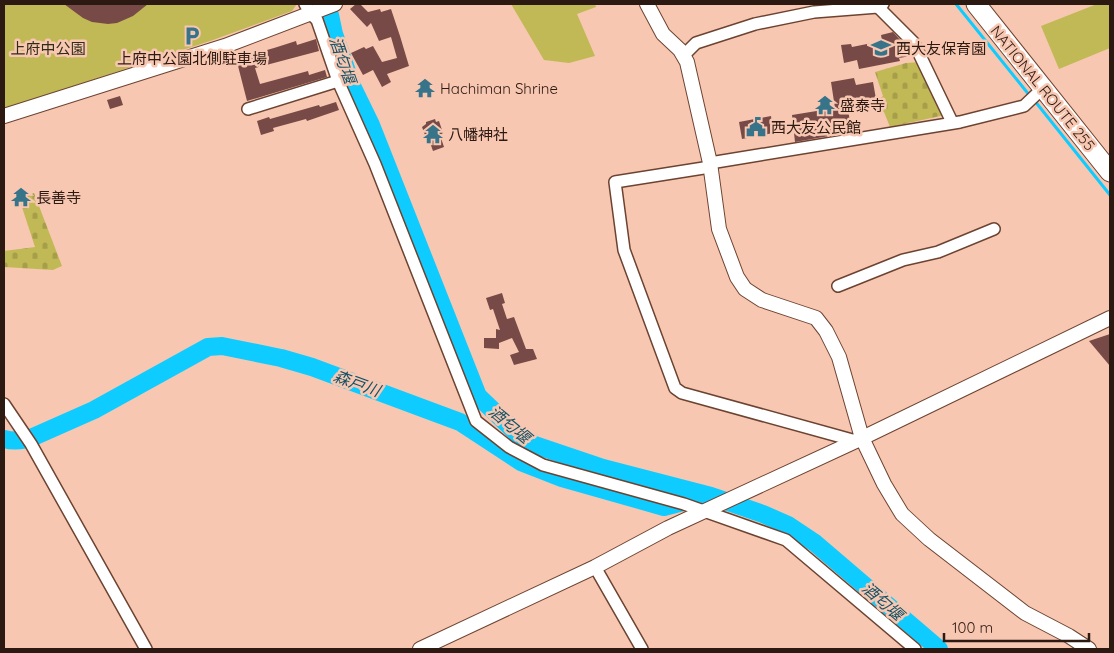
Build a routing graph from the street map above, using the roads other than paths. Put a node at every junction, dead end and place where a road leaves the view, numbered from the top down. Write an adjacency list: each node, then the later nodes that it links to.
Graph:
1 (334, 4): 5 (street)
2 (646, 4): 7 (street)
3 (976, 4): 9 (highway, NATIONAL ROUTE 255)
4 (881, 5): 6 (street); 12 (street)
5 (307, 8): 8 (street); 11 (street)
6 (812, 8): 7 (street)
7 (684, 55): 13 (street)
8 (338, 81): 10 (street); 20 (street)
9 (1043, 88): 12 (street); 14 (highway, NATIONAL ROUTE 255)
10 (248, 109)
11 (4, 116)
12 (952, 122): 13 (street)
13 (710, 165): 19 (street); 19 (street)
14 (1110, 172)
15 (994, 229): 16 (street)
16 (838, 286)
17 (1110, 318): 19 (street)
18 (4, 404): 22 (street)
19 (859, 439): 20 (street); 26 (street)
20 (704, 512): 21 (street); 25 (street)
21 (595, 567): 23 (street); 24 (street)
22 (146, 649)
23 (420, 649)
24 (642, 649)
25 (915, 649)
26 (1089, 649)

